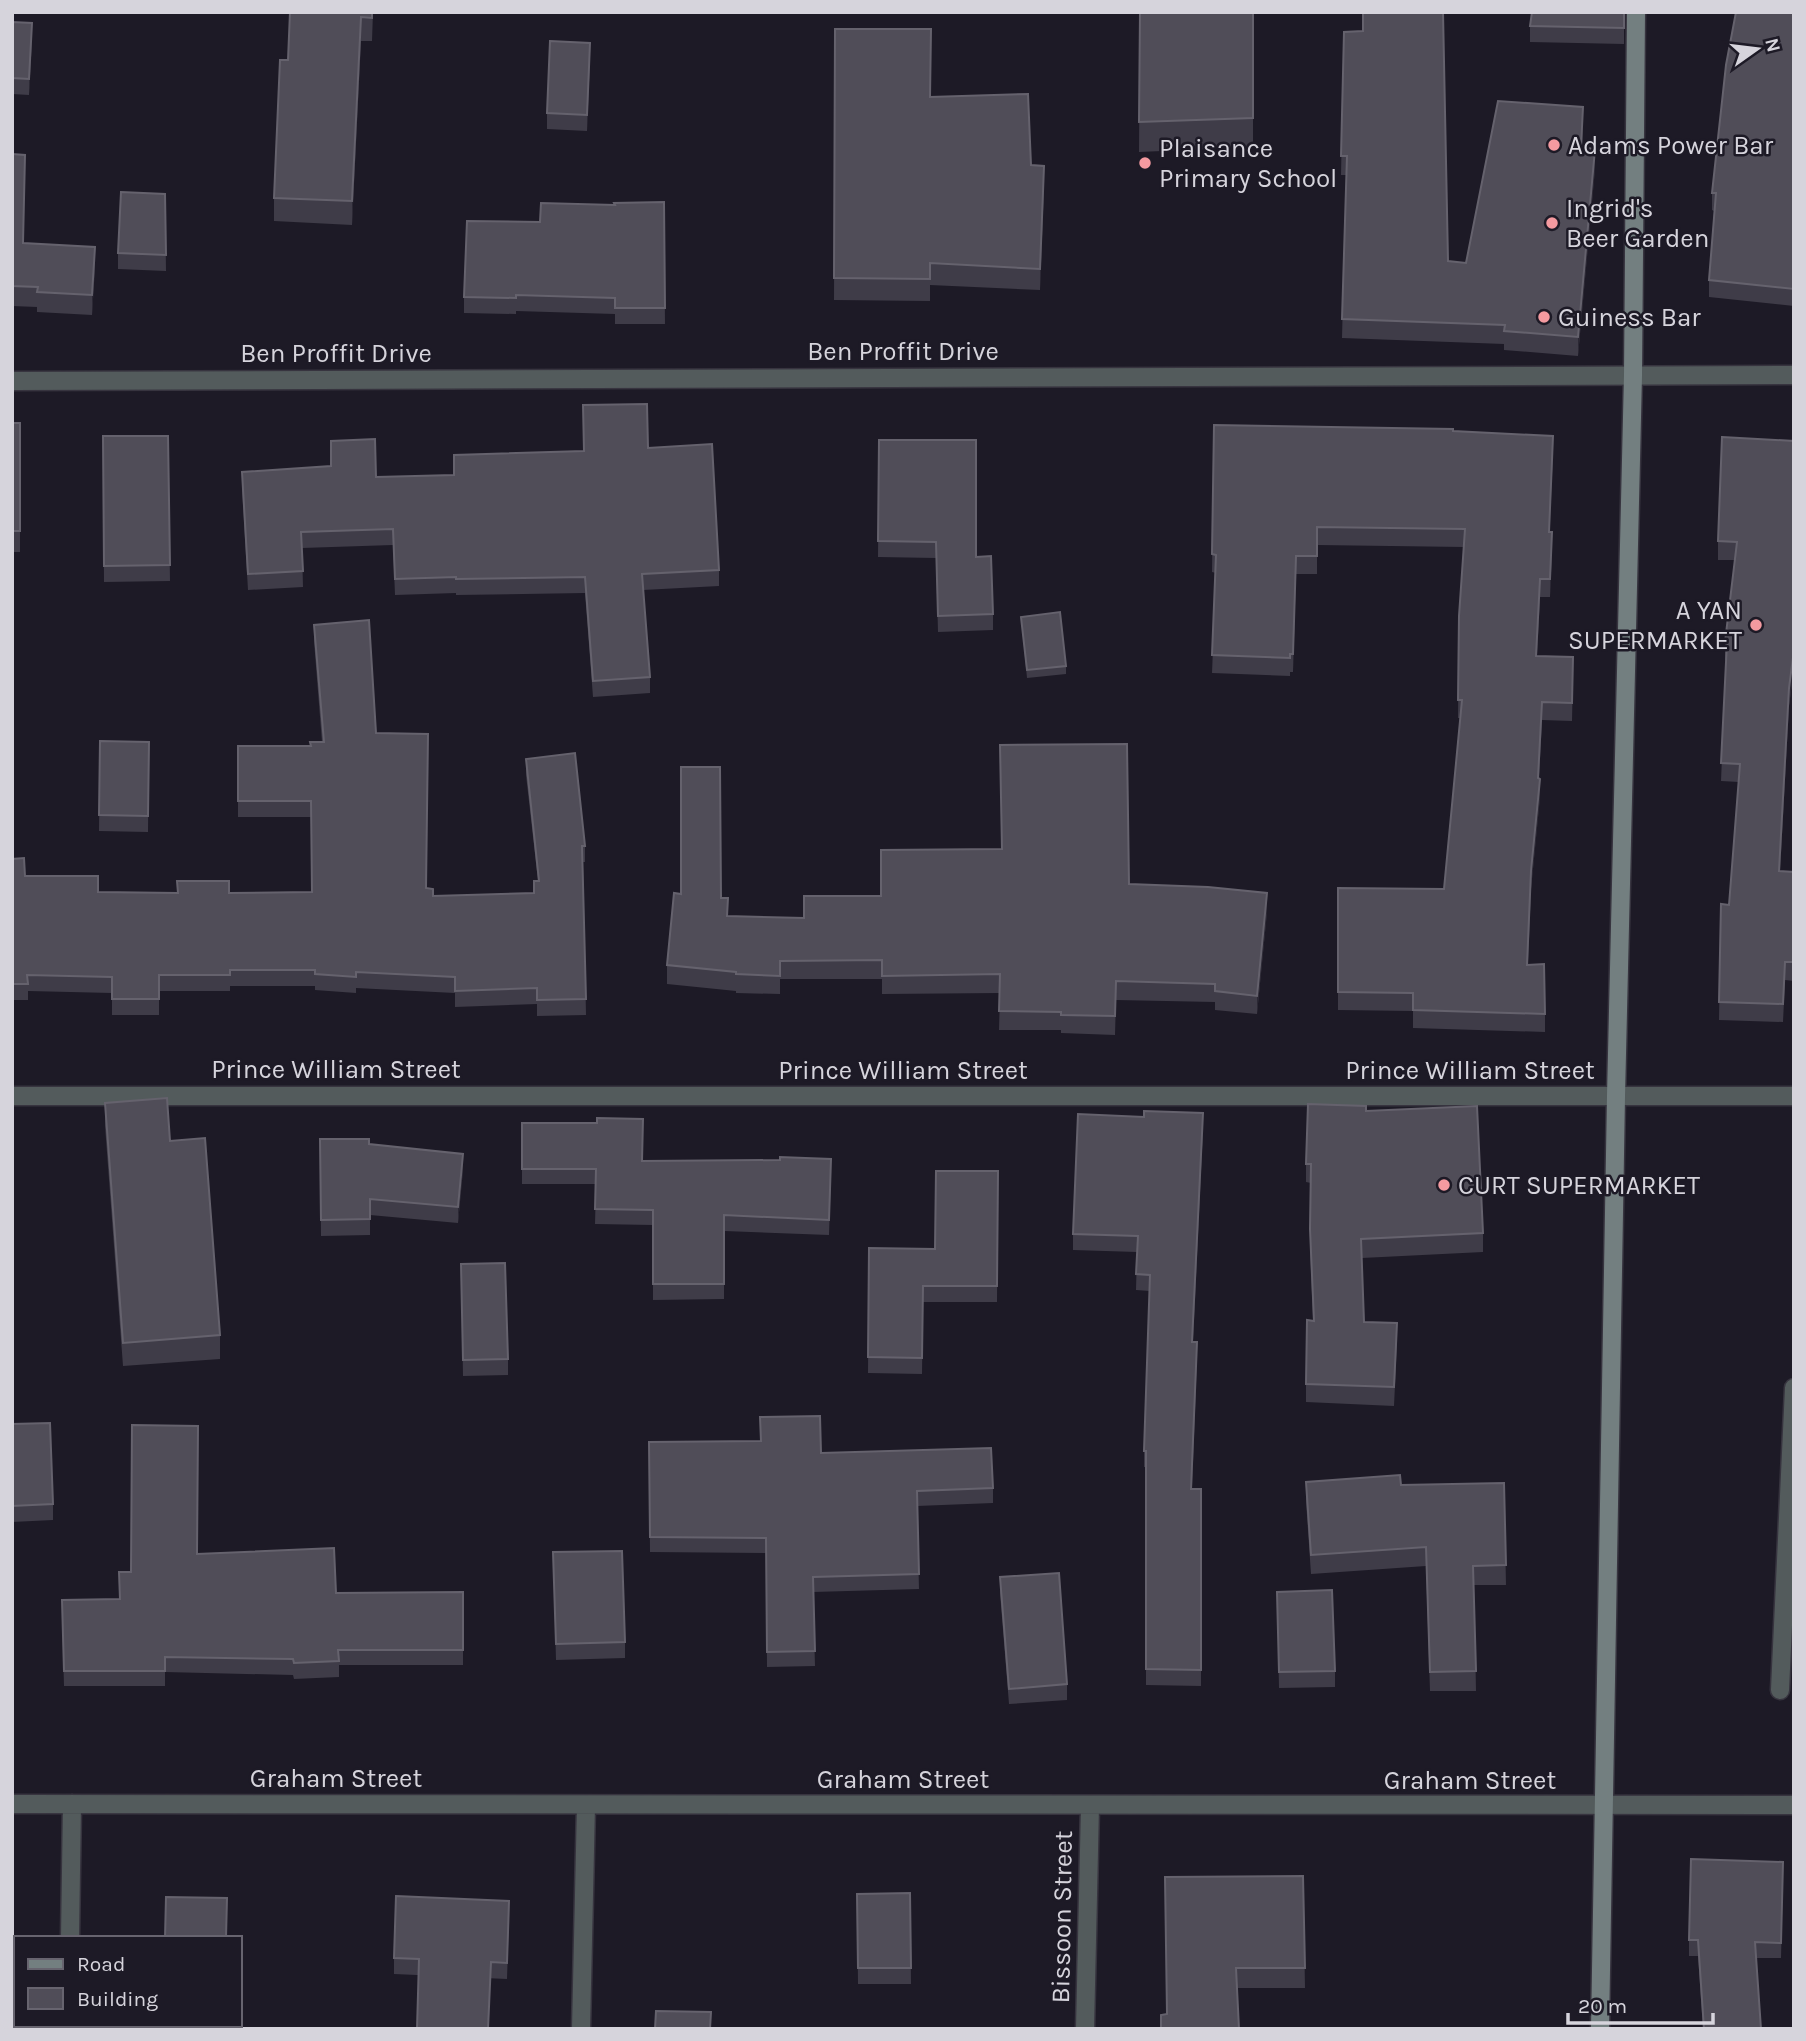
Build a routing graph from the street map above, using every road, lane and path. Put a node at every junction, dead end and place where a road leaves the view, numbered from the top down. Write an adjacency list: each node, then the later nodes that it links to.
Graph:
1 (1636, 12): 2 (main road)
2 (1633, 375): 3 (street, Ben Proffit Drive); 4 (street, Ben Proffit Drive); 6 (main road)
3 (1794, 375)
4 (12, 380)
5 (12, 1096): 6 (street, Prince William Street)
6 (1616, 1096): 7 (street, Prince William Street); 15 (main road)
7 (1794, 1096)
8 (1794, 1388): 9 (street)
9 (1780, 1690)
10 (12, 1804): 11 (street, Graham Street)
11 (72, 1804): 12 (street, Graham Street); 16 (street)
12 (586, 1805): 14 (street, Graham Street); 17 (street)
13 (1794, 1805): 15 (street, Graham Street)
14 (1090, 1806): 15 (street, Graham Street); 18 (street, Bissoon Street)
15 (1603, 1806): 19 (main road)
16 (70, 1936)
17 (581, 2029)
18 (1085, 2029)
19 (1600, 2029)

